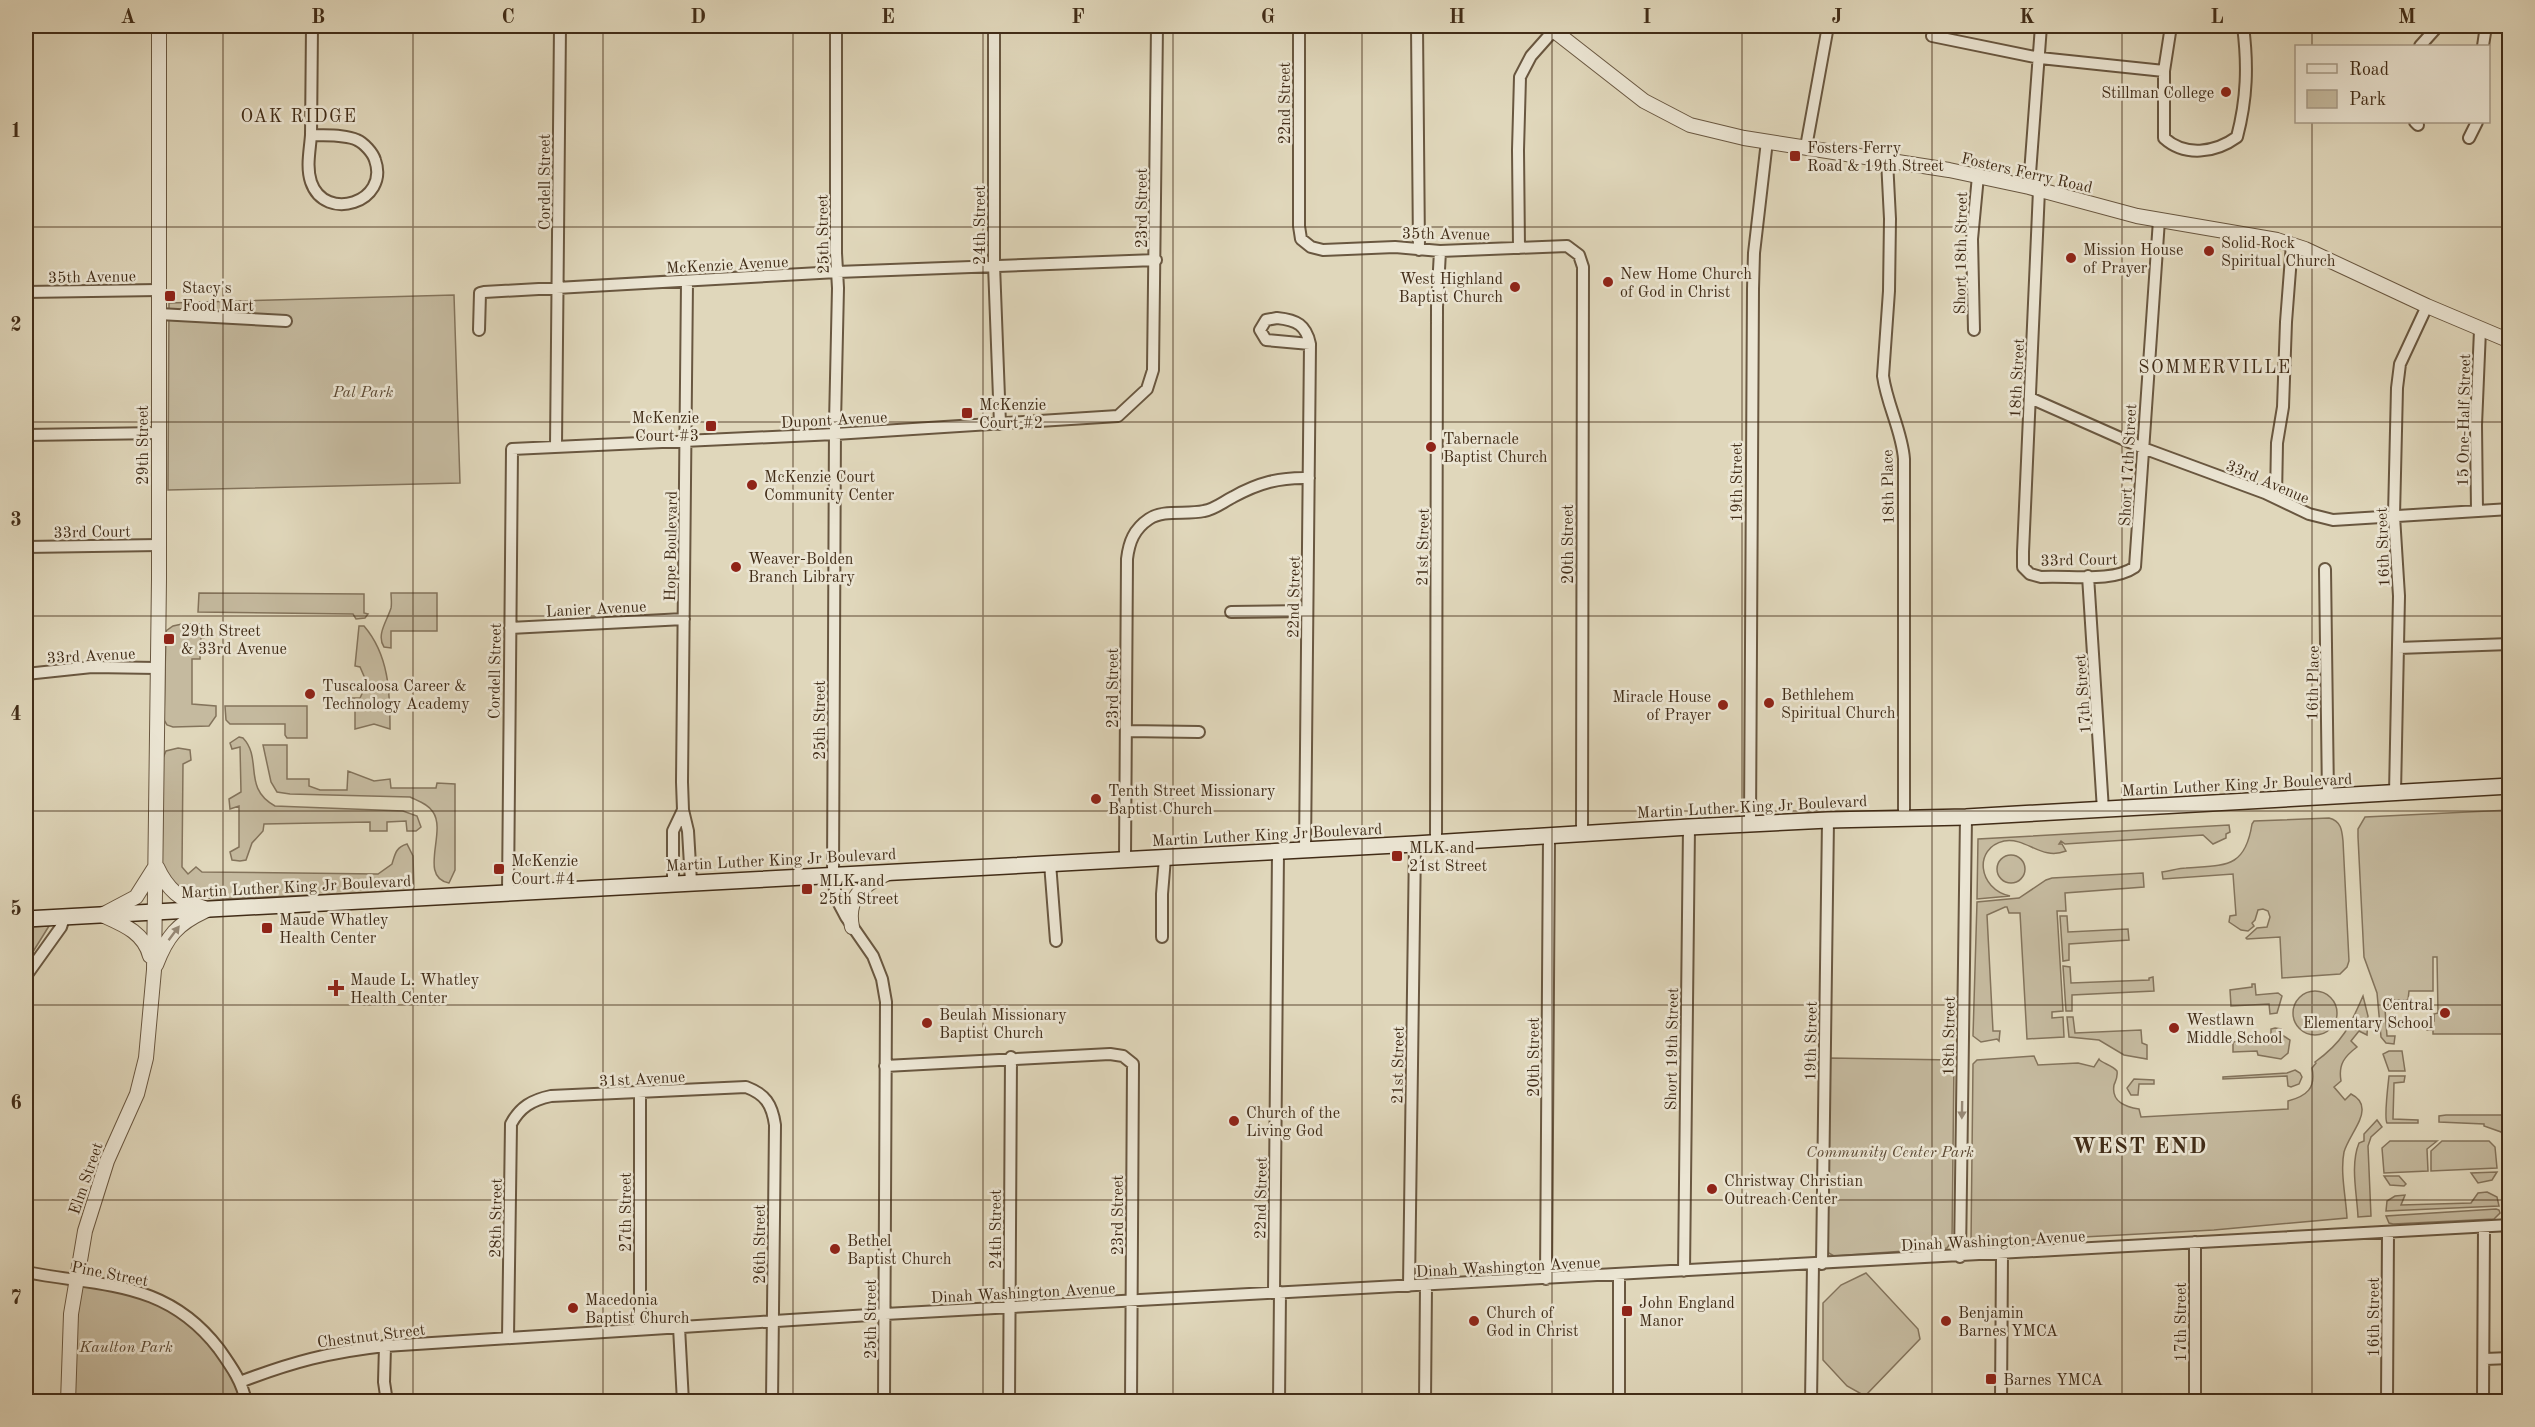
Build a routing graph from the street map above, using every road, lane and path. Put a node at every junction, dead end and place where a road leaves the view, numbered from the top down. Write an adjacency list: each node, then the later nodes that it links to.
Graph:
1 (159, 26): 41 (street, 29th Street)
2 (312, 26): 22 (street)
3 (560, 26): 40 (street, Cordell Street)
4 (837, 26): 38 (street, 25th Street)
5 (994, 26): 37 (street, 24th Street)
6 (1157, 26): 36 (street, 23rd Street)
7 (1299, 26): 31 (street, 22nd Street)
8 (1417, 26): 33 (street)
9 (1828, 26): 25 (street)
10 (2042, 26): 19 (street, 18th Street)
11 (2171, 26): 20 (street)
12 (2243, 26): 20 (street)
13 (2438, 26): 17 (street)
14 (2486, 26): 18 (street)
15 (1551, 28): 24 (street, Fosters Ferry Road); 32 (street)
16 (1932, 36): 19 (street)
17 (2421, 45)
18 (2483, 45)
19 (2040, 58): 20 (street); 28 (street, 18th Street)
20 (2164, 71)
21 (2476, 123): 23 (street)
22 (311, 135): 22 (street)
23 (2469, 138)
24 (1767, 141): 25 (street, Fosters Ferry Road); 90 (street, 19th Street)
25 (1806, 147): 26 (street, Fosters Ferry Road)
26 (1887, 160): 27 (street, Fosters Ferry Road); 87 (street, 18th Place)
27 (1978, 176): 28 (street, Fosters Ferry Road); 47 (street, Short 18th Street)
28 (2034, 189): 29 (street, Fosters Ferry Road); 52 (street, 18th Street)
29 (2159, 220): 30 (street, Fosters Ferry Road); 59 (street, Short 17th Street)
30 (2292, 244): 43 (street, Fosters Ferry Road); 62 (street)
31 (1311, 247): 33 (street, 35th Avenue)
32 (1519, 248): 34 (street, 35th Avenue); 35 (street, 35th Avenue)
33 (1419, 250): 34 (street, 35th Avenue)
34 (1440, 251): 94 (street, 21st Street)
35 (1579, 255): 92 (street, 20th Street)
36 (1156, 260): 37 (street, McKenzie Avenue); 51 (street, 23rd Street)
37 (994, 265): 38 (street, McKenzie Avenue); 53 (street, 24th Street)
38 (837, 272): 39 (street, McKenzie Avenue); 55 (street, 25th Street)
39 (687, 282): 40 (street, McKenzie Avenue); 57 (street, Hope Boulevard)
40 (558, 287): 46 (street, McKenzie Avenue); 58 (street, Cordell Street)
41 (158, 290): 42 (street, 35th Avenue); 44 (street, 29th Street)
42 (26, 292)
43 (2427, 306): 48 (street, Fosters Ferry Road); 65 (street, 16th Street)
44 (159, 314): 45 (street); 54 (street, 29th Street)
45 (286, 321)
46 (479, 330)
47 (1974, 330)
48 (2480, 330): 49 (street, Fosters Ferry Road); 64 (street, 15 One-Half Street)
49 (2510, 341)
50 (1310, 344): 61 (street, 22nd Street)
51 (1147, 389): 53 (street, Dupont Avenue)
52 (2030, 398): 59 (street, 33rd Avenue); 68 (street, 18th Street)
53 (1000, 424): 55 (street, Dupont Avenue)
54 (160, 433): 56 (street); 66 (street, 29th Street)
55 (835, 434): 57 (street, Dupont Avenue); 103 (street, 25th Street)
56 (26, 435)
57 (686, 441): 58 (street, Dupont Avenue); 74 (street, Hope Boulevard)
58 (556, 446): 60 (street, Dupont Avenue)
59 (2143, 448): 62 (street, 33rd Avenue); 69 (street, Short 17th Street)
60 (512, 449): 75 (street, Cordell Street)
61 (1309, 478): 72 (street, 22nd Street); 80 (street, 23rd Street)
62 (2276, 497): 65 (street, 33rd Avenue)
63 (2510, 509): 64 (street, 33rd Avenue)
64 (2477, 511): 65 (street, 33rd Avenue)
65 (2394, 516): 77 (street, 16th Street)
66 (159, 545): 67 (street, 33rd Court); 78 (street, 29th Street)
67 (26, 547)
68 (2023, 567): 71 (street, 33rd Court)
69 (2135, 567): 71 (street, 33rd Court)
70 (2325, 569): 84 (street, 16th Place)
71 (2088, 576): 86 (street, 17th Street)
72 (1307, 611): 73 (street); 96 (street, 22nd Street)
73 (1231, 612)
74 (684, 619): 75 (street, Lanier Avenue); 85 (street, Hope Boulevard)
75 (510, 628): 106 (street, Cordell Street)
76 (2510, 644): 77 (street)
77 (2398, 648): 83 (street, 16th Street)
78 (157, 668): 79 (street, 33rd Avenue); 101 (street, 29th Street)
79 (26, 674)
80 (1127, 731): 81 (street); 99 (street, 23rd Street)
81 (1199, 732)
82 (2510, 786): 83 (main road, Martin Luther King Jr Boulevard)
83 (2395, 793): 84 (main road, Martin Luther King Jr Boulevard)
84 (2328, 797): 86 (main road, Martin Luther King Jr Boulevard)
85 (683, 810): 104 (street, Hope Boulevard); 105 (street, Hope Boulevard)
86 (2103, 810): 88 (main road, Martin Luther King Jr Boulevard)
87 (1904, 817): 88 (main road, Martin Luther King Jr Boulevard); 89 (main road, Martin Luther King Jr Boulevard)
88 (1966, 817): 127 (street, 18th Street, one-way to 127)
89 (1828, 820): 90 (main road, Martin Luther King Jr Boulevard); 128 (street, 19th Street)
90 (1750, 824): 91 (main road, Martin Luther King Jr Boulevard)
91 (1689, 827): 92 (main road, Martin Luther King Jr Boulevard); 129 (street, Short 19th Street)
92 (1582, 834): 93 (main road, Martin Luther King Jr Boulevard)
93 (1549, 836): 94 (main road, Martin Luther King Jr Boulevard); 132 (street, 20th Street)
94 (1436, 842): 95 (main road, Martin Luther King Jr Boulevard)
95 (1415, 844): 96 (main road, Martin Luther King Jr Boulevard); 135 (street, 21st Street)
96 (1305, 850): 97 (main road, Martin Luther King Jr Boulevard)
97 (1278, 852): 98 (main road, Martin Luther King Jr Boulevard); 136 (street, 22nd Street)
98 (1165, 858): 99 (main road, Martin Luther King Jr Boulevard); 113 (street)
99 (1125, 859): 100 (main road, Martin Luther King Jr Boulevard)
100 (1050, 863): 102 (main road, Martin Luther King Jr Boulevard); 114 (street)
101 (156, 866): 107 (street); 108 (street, 29th Street); 109 (street)
102 (892, 871): 103 (main road, Martin Luther King Jr Boulevard); 112 (street)
103 (833, 875): 104 (main road, Martin Luther King Jr Boulevard); 112 (street, 25th Street)
104 (691, 882): 105 (main road, Martin Luther King Jr Boulevard)
105 (673, 883): 106 (main road, Martin Luther King Jr Boulevard)
106 (508, 893): 107 (main road, Martin Luther King Jr Boulevard)
107 (208, 910): 108 (main road, Martin Luther King Jr Boulevard); 115 (street, Elm Street, one-way to 107)
108 (153, 912): 109 (main road, Martin Luther King Jr Boulevard); 115 (street, Elm Street)
109 (102, 915): 110 (main road, Martin Luther King Jr Boulevard); 115 (street)
110 (64, 918): 111 (main road, Martin Luther King Jr Boulevard); 116 (street)
111 (26, 920)
112 (852, 927): 118 (street, 25th Street)
113 (1162, 937)
114 (1056, 941)
115 (154, 970): 133 (street, Elm Street)
116 (26, 976)
117 (1011, 1058): 118 (street); 137 (street, 23rd Street); 138 (street, 24th Street)
118 (885, 1066): 139 (street, 25th Street)
119 (758, 1092): 120 (street, 31st Avenue); 140 (street, 26th Street)
120 (640, 1094): 121 (street, 31st Avenue); 142 (street, 27th Street)
121 (527, 1104): 143 (street, 28th Street)
122 (2510, 1225): 123 (street, Dinah Washington Avenue)
123 (2484, 1227): 124 (street, Dinah Washington Avenue); 146 (street)
124 (2388, 1232): 125 (street, Dinah Washington Avenue); 162 (street, 16th Street)
125 (2195, 1242): 126 (street, Dinah Washington Avenue); 161 (street, 17th Street)
126 (2002, 1255): 127 (street, Dinah Washington Avenue); 160 (street)
127 (1960, 1257): 128 (street, Dinah Washington Avenue)
128 (1818, 1264): 129 (street, Dinah Washington Avenue); 159 (street, 19th Street)
129 (1684, 1271): 131 (street, Dinah Washington Avenue)
130 (26, 1272): 133 (street, Pine Street)
131 (1619, 1274): 132 (street, Dinah Washington Avenue); 158 (street)
132 (1546, 1279): 134 (street, Dinah Washington Avenue)
133 (75, 1281): 147 (street, Pine Street); 148 (street, Elm Street)
134 (1426, 1285): 135 (street, Dinah Washington Avenue); 157 (street)
135 (1409, 1286): 136 (street, Dinah Washington Avenue)
136 (1277, 1293): 137 (street, Dinah Washington Avenue); 156 (street, 22nd Street)
137 (1132, 1302): 138 (street, Dinah Washington Avenue); 155 (street, 23rd Street)
138 (1010, 1308): 139 (street, Dinah Washington Avenue); 154 (street, 24th Street)
139 (885, 1314): 140 (street, Dinah Washington Avenue); 153 (street, 25th Street)
140 (774, 1323): 141 (street, Dinah Washington Avenue); 152 (street, 26th Street)
141 (679, 1327): 142 (street, Dinah Washington Avenue); 151 (street)
142 (640, 1330): 143 (street, Dinah Washington Avenue)
143 (508, 1338): 144 (street, Chestnut Street)
144 (385, 1346): 147 (street, Chestnut Street); 150 (street)
145 (2510, 1358): 146 (street)
146 (2484, 1359): 163 (street)
147 (240, 1382): 149 (street, Pine Street)
148 (68, 1401)
149 (246, 1401)
150 (387, 1401)
151 (683, 1401)
152 (772, 1401)
153 (884, 1401)
154 (1009, 1401)
155 (1131, 1401)
156 (1279, 1401)
157 (1425, 1401)
158 (1618, 1401)
159 (1812, 1401)
160 (2001, 1401)
161 (2194, 1401)
162 (2387, 1401)
163 (2483, 1401)

